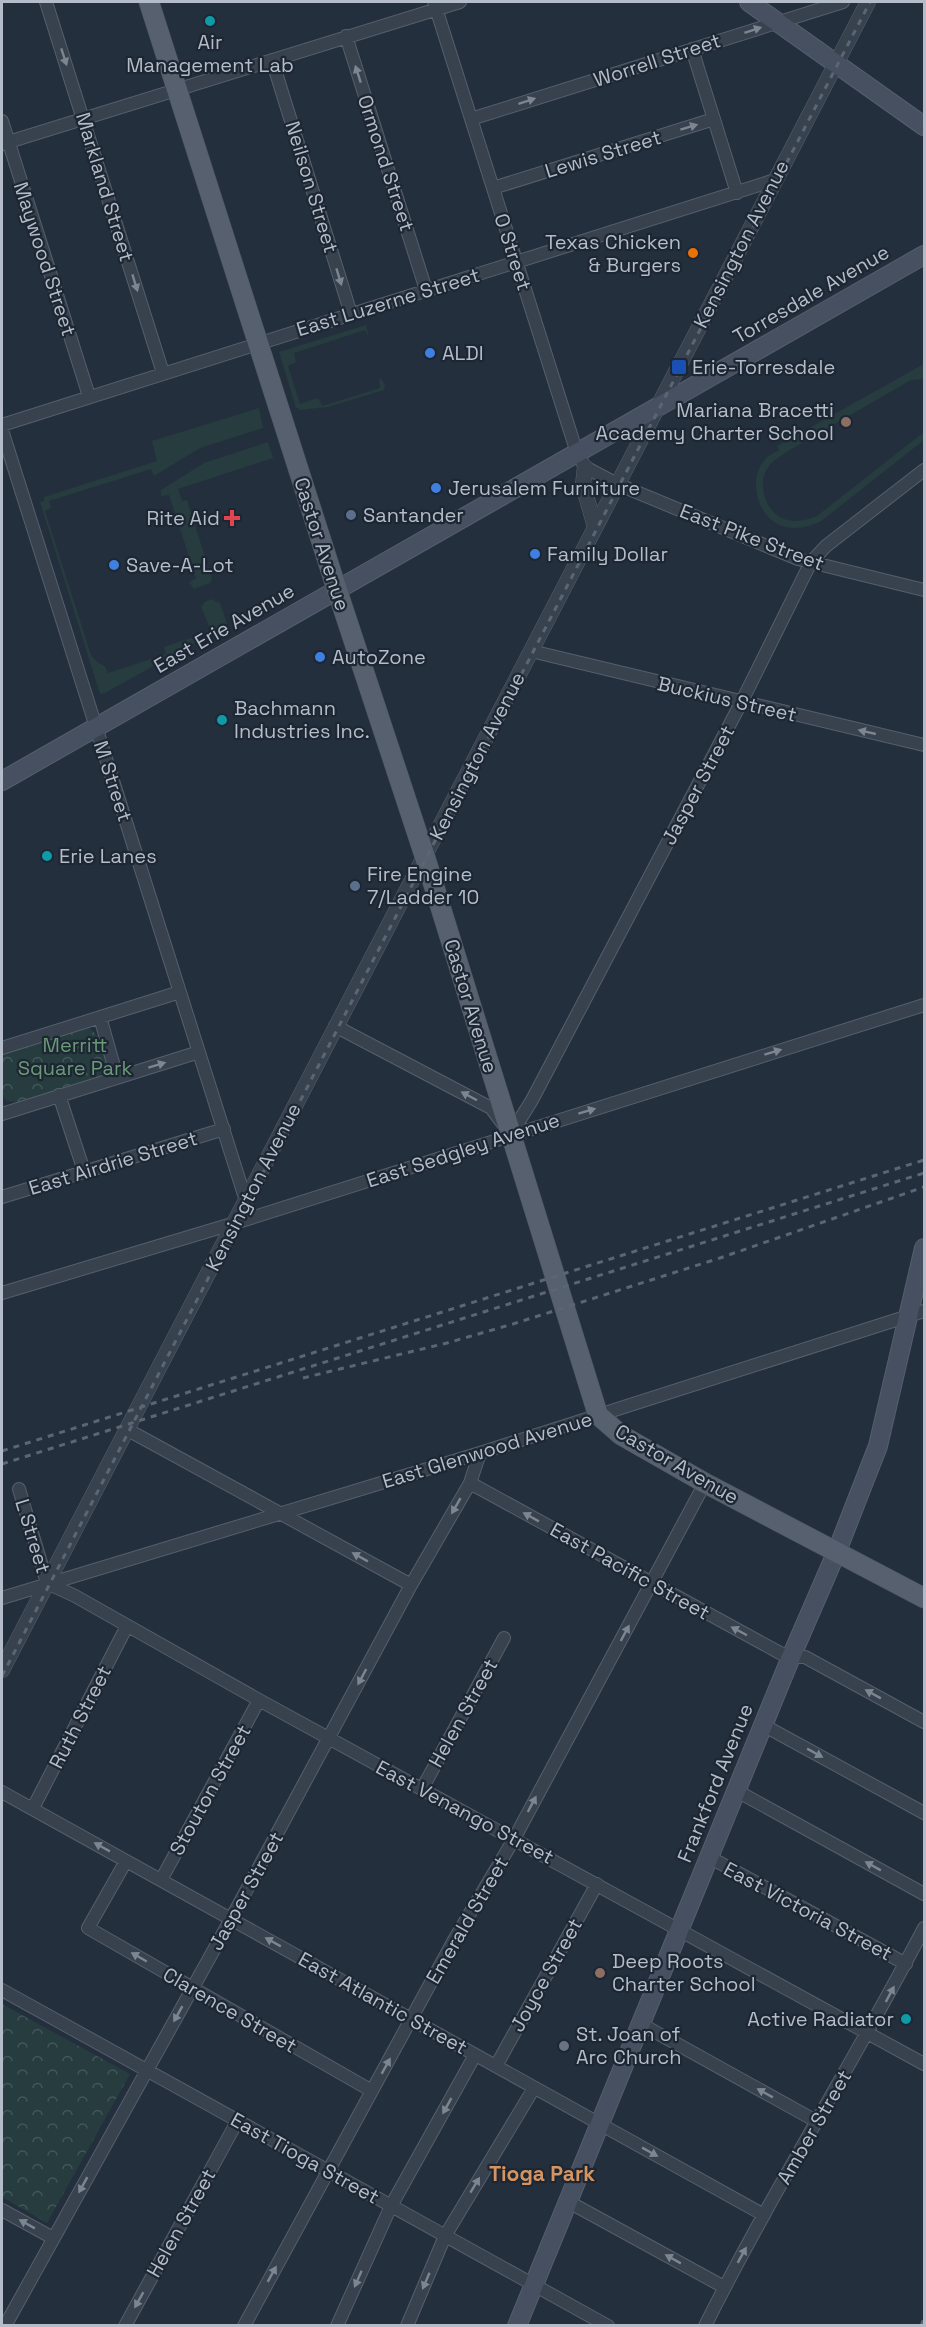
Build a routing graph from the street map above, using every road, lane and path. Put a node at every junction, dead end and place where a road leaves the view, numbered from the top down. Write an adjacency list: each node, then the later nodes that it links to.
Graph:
1 (46, 2): 14 (street, Markland Street, one-way to 14)
2 (149, 2): 13 (main road, Castor Avenue)
3 (460, 2): 7 (street)
4 (749, 2): 8 (main road)
5 (843, 2): 8 (street, Worrell Street)
6 (868, 2): 12 (street, Kensington Avenue)
7 (435, 5): 9 (street); 15 (street, O Street)
8 (778, 22): 10 (street, Worrell Street, one-way to 8); 12 (main road)
9 (346, 36): 11 (street); 25 (street, Ormond Street, one-way to 9)
10 (692, 49): 15 (street, Worrell Street, one-way to 10); 16 (street)
11 (272, 60): 13 (street); 26 (street, Neilson Street, one-way to 26)
12 (835, 64): 18 (main road); 20 (street, Kensington Avenue)
13 (177, 90): 14 (street); 27 (main road, Castor Avenue)
14 (84, 119): 19 (street); 28 (street, Markland Street, one-way to 28)
15 (471, 119): 21 (street, O Street)
16 (714, 119): 21 (street, Lewis Street, one-way to 16); 22 (street)
17 (2, 121): 19 (street, Maywood Street)
18 (924, 126)
19 (5, 143): 29 (street, Maywood Street)
20 (775, 180): 22 (street, East Luzerne Street); 30 (street, Kensington Avenue)
21 (493, 188): 24 (street, O Street)
22 (736, 193): 24 (street, East Luzerne Street)
23 (924, 255): 30 (main road, Torresdale Avenue)
24 (517, 262): 25 (street, East Luzerne Street); 33 (street, O Street)
25 (426, 290): 26 (street, East Luzerne Street)
26 (351, 314): 27 (street, East Luzerne Street)
27 (259, 343): 28 (street, East Luzerne Street); 38 (main road, Castor Avenue)
28 (163, 373): 29 (street, East Luzerne Street)
29 (89, 396): 31 (street, East Luzerne Street)
30 (657, 408): 33 (main road, East Erie Avenue); 35 (street, Kensington Avenue)
31 (2, 425)
32 (2, 430): 42 (street, M Street)
33 (581, 460): 35 (street); 36 (street); 38 (main road, East Erie Avenue)
34 (924, 470): 37 (street, Jasper Street)
35 (617, 484): 36 (street, Kensington Avenue); 37 (street, East Pike Street)
36 (595, 526): 40 (street, Kensington Avenue)
37 (811, 562): 39 (street, East Pike Street); 41 (street, Jasper Street)
38 (337, 590): 42 (main road, East Erie Avenue); 45 (main road, Castor Avenue)
39 (924, 590)
40 (531, 651): 41 (street, Buckius Street); 45 (street, Kensington Avenue)
41 (741, 703): 43 (street, Buckius Street, one-way to 41); 56 (street, Jasper Street)
42 (96, 727): 44 (main road, East Erie Avenue); 46 (street, M Street)
43 (924, 745)
44 (3, 776)
45 (424, 857): 49 (street, Kensington Avenue); 56 (main road, Castor Avenue)
46 (180, 992): 48 (street); 51 (street, M Street)
47 (924, 1005): 56 (street, East Sedgley Avenue, one-way to 47)
48 (100, 1017): 50 (street); 52 (street)
49 (335, 1026): 56 (street, one-way to 49); 59 (street, Kensington Avenue)
50 (2, 1048)
51 (199, 1052): 52 (street, one-way to 51); 55 (street, M Street)
52 (117, 1077): 53 (street)
53 (59, 1095): 54 (street); 57 (street)
54 (2, 1113)
55 (225, 1129): 57 (street, East Airdrie Street); 59 (street, M Street)
56 (511, 1134): 60 (street, East Sedgley Avenue); 64 (main road, Castor Avenue)
57 (84, 1171): 58 (street, East Airdrie Street)
58 (2, 1197)
59 (246, 1201): 60 (street, Kensington Avenue)
60 (234, 1223): 62 (street, East Sedgley Avenue); 65 (street, Kensington Avenue)
61 (924, 1248): 63 (main road, Frankford Avenue)
62 (2, 1293)
63 (916, 1314): 64 (street, East Glenwood Avenue); 71 (main road, Frankford Avenue)
64 (598, 1415): 66 (street, East Glenwood Avenue); 68 (main road, Castor Avenue)
65 (128, 1430): 70 (street); 72 (street, Kensington Avenue)
66 (480, 1453): 67 (street, Jasper Street); 70 (street, East Glenwood Avenue)
67 (470, 1483): 73 (street, East Pacific Street, one-way to 67); 74 (street, Jasper Street, one-way to 74)
68 (705, 1483): 71 (main road, Castor Avenue); 73 (street, Emerald Street)
69 (19, 1489): 72 (street, L Street)
70 (280, 1514): 72 (street, East Glenwood Avenue); 74 (street, one-way to 70)
71 (837, 1551): 76 (main road, Castor Avenue); 79 (main road, Frankford Avenue)
72 (47, 1583): 75 (street); 77 (street, East Venango Street); 80 (street, Kensington Avenue)
73 (652, 1583): 79 (street, East Pacific Street, one-way to 73); 90 (street, Emerald Street, one-way to 73)
74 (411, 1585): 84 (street, Jasper Street, one-way to 84)
75 (2, 1598)
76 (924, 1598)
77 (126, 1626): 81 (street, East Venango Street); 88 (street, Ruth Street)
78 (504, 1638): 85 (street, Helen Street)
79 (791, 1657): 82 (street, East Pacific Street, one-way to 79); 83 (main road, Frankford Avenue)
80 (2, 1670)
81 (259, 1700): 84 (street, East Venango Street); 93 (street, Stouton Street)
82 (924, 1722)
83 (763, 1725): 87 (main road, Frankford Avenue); 89 (street, one-way to 89)
84 (329, 1738): 85 (street, East Venango Street); 96 (street, Jasper Street)
85 (422, 1789): 90 (street, East Venango Street)
86 (2, 1791): 88 (street, East Atlantic Street)
87 (737, 1791): 91 (main road, Frankford Avenue); 95 (street, one-way to 87)
88 (33, 1808): 92 (street, East Atlantic Street, one-way to 88)
89 (924, 1813)
90 (514, 1839): 94 (street, East Venango Street); 102 (street, Emerald Street)
91 (709, 1857): 98 (main road, Frankford Avenue); 99 (street, East Victoria Street)
92 (126, 1861): 93 (street, East Atlantic Street); 100 (street, Clarence Street, one-way to 92)
93 (161, 1880): 96 (street, East Atlantic Street)
94 (597, 1884): 98 (street, East Venango Street); 107 (street, Joyce Street)
95 (924, 1894)
96 (231, 1919): 100 (street, Jasper Street); 102 (street, East Atlantic Street, one-way to 96)
97 (924, 1928): 99 (street, Amber Street)
98 (680, 1929): 103 (main road, Frankford Avenue); 104 (street, East Venango Street)
99 (906, 1964): 104 (street, Amber Street, one-way to 99)
100 (192, 1989): 108 (street, Jasper Street, one-way to 108); 110 (street, Clarence Street)
101 (2, 1990): 108 (street, East Tioga Street)
102 (412, 2020): 105 (street, East Atlantic Street); 110 (street, Emerald Street, one-way to 102)
103 (641, 2024): 112 (street, one-way to 103); 113 (main road, Frankford Avenue)
104 (869, 2033): 106 (street, East Venango Street); 112 (street, Amber Street)
105 (475, 2055): 107 (street, East Atlantic Street); 116 (street, one-way to 116)
106 (924, 2064)
107 (496, 2067): 109 (street, East Atlantic Street)
108 (147, 2070): 111 (street, East Tioga Street); 120 (street, Jasper Street, one-way to 120)
109 (534, 2088): 113 (street, East Atlantic Street); 119 (street, one-way to 109)
110 (372, 2091): 114 (street, Emerald Street)
111 (238, 2120): 114 (street, East Tioga Street); 125 (street, Helen Street, one-way to 125)
112 (816, 2121): 118 (street, Amber Street)
113 (599, 2124): 115 (main road, Frankford Avenue); 118 (street, East Atlantic Street, one-way to 118)
114 (329, 2171): 116 (street, East Tioga Street); 126 (street, Emerald Street, one-way to 114)
115 (567, 2201): 121 (main road, Frankford Avenue); 122 (street, one-way to 115)
116 (391, 2206): 119 (street, East Tioga Street); 127 (street, one-way to 127)
117 (2, 2210): 120 (street, one-way to 117)
118 (764, 2215): 122 (street, Amber Street, one-way to 118)
119 (445, 2236): 121 (street, East Tioga Street); 128 (street, one-way to 128)
120 (53, 2238): 123 (street, Jasper Street)
121 (534, 2285): 124 (street, East Tioga Street); 129 (main road, Frankford Avenue)
122 (724, 2287): 130 (street, Amber Street)
123 (5, 2321)
124 (600, 2324)
125 (125, 2325)
126 (244, 2325)
127 (337, 2325)
128 (407, 2325)
129 (517, 2325)
130 (705, 2325)

